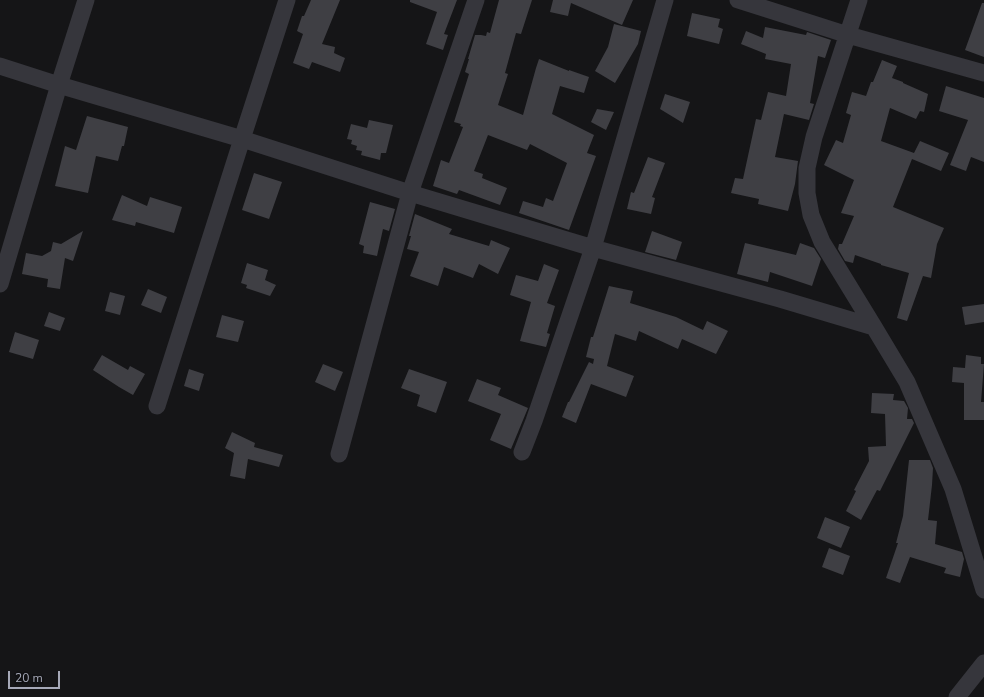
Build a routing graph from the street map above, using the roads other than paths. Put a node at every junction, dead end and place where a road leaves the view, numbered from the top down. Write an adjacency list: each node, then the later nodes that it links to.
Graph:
1 (86, 0): 10 (street)
2 (287, 0): 11 (street)
3 (476, 0): 12 (street)
4 (665, 0): 13 (street)
5 (738, 0): 7 (street)
6 (859, 0): 7 (street)
7 (848, 35): 9 (street); 15 (street)
8 (0, 66): 10 (street)
9 (984, 73)
10 (59, 85): 11 (street); 14 (street)
11 (242, 139): 12 (street); 16 (street)
12 (410, 194): 13 (street); 18 (street)
13 (593, 248): 15 (street); 17 (street)
14 (0, 284)
15 (874, 327): 19 (street)
16 (156, 406)
17 (522, 452)
18 (339, 454)
19 (984, 590)
20 (984, 663): 21 (street)
21 (957, 697)

